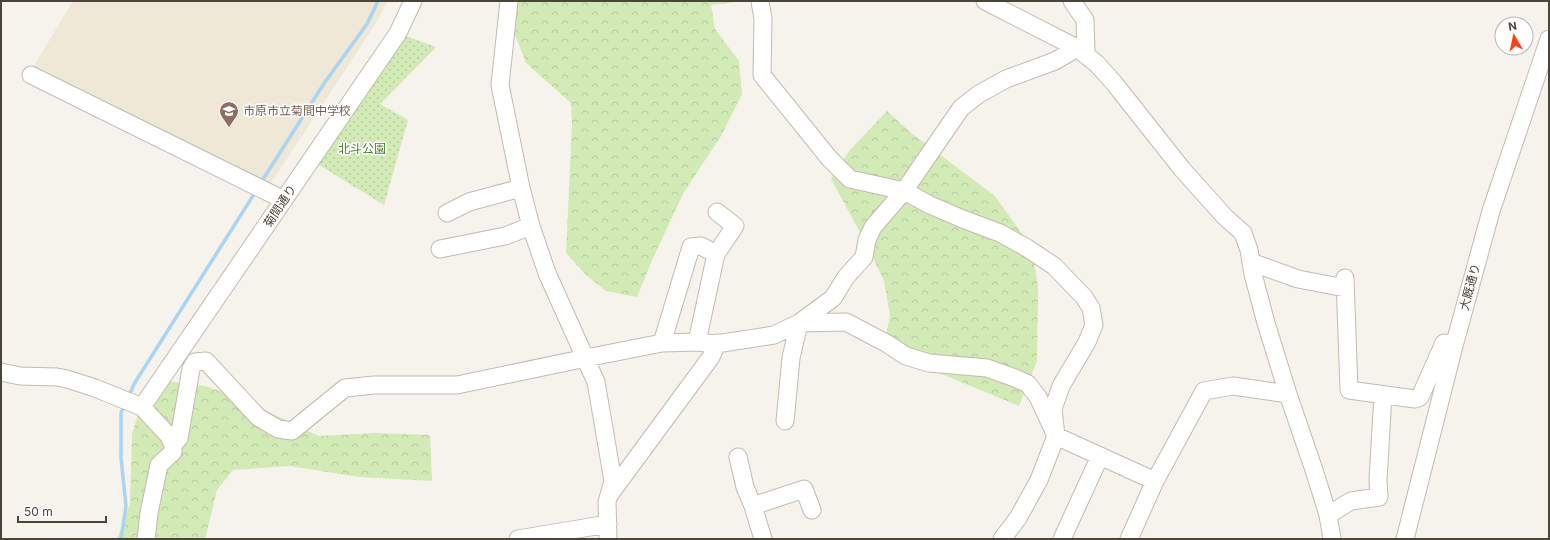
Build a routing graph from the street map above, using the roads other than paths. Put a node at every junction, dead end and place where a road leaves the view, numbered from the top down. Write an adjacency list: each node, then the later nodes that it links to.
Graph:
1 (413, 1): 11 (street, 菊間通り)
2 (509, 1): 9 (street)
3 (760, 1): 10 (street)
4 (986, 1): 7 (street)
5 (1072, 1): 7 (street)
6 (1549, 39): 22 (street, 大厩通り)
7 (1081, 52): 10 (street); 17 (street)
8 (31, 75): 11 (street)
9 (521, 188): 13 (street); 14 (street)
10 (904, 191): 18 (street); 29 (street)
11 (284, 200): 27 (street, 菊間通り)
12 (717, 212): 16 (street)
13 (447, 213)
14 (531, 226): 15 (street); 23 (street)
15 (440, 249)
16 (716, 254): 19 (street); 20 (street)
17 (1250, 262): 25 (street); 26 (street)
18 (799, 323): 21 (street); 28 (street); 29 (street)
19 (697, 342): 20 (street); 21 (street)
20 (662, 343): 23 (street)
21 (718, 343): 34 (street)
22 (1454, 346): 26 (street); 46 (street, 大厩通り)
23 (586, 358): 30 (street); 34 (street)
24 (1, 372): 27 (street)
25 (1288, 394): 33 (street); 37 (street)
26 (1383, 395): 37 (street)
27 (142, 407): 30 (street)
28 (785, 421)
29 (1056, 436): 31 (street); 42 (street)
30 (173, 445): 39 (street)
31 (1100, 456): 33 (street); 43 (street)
32 (738, 457): 35 (street)
33 (1155, 481): 44 (street)
34 (609, 495): 38 (street)
35 (753, 506): 36 (street); 41 (street)
36 (812, 510)
37 (1328, 515): 45 (street)
38 (608, 532): 40 (street)
39 (146, 539)
40 (518, 539)
41 (763, 539)
42 (1002, 539)
43 (1062, 539)
44 (1129, 539)
45 (1332, 539)
46 (1405, 539)

